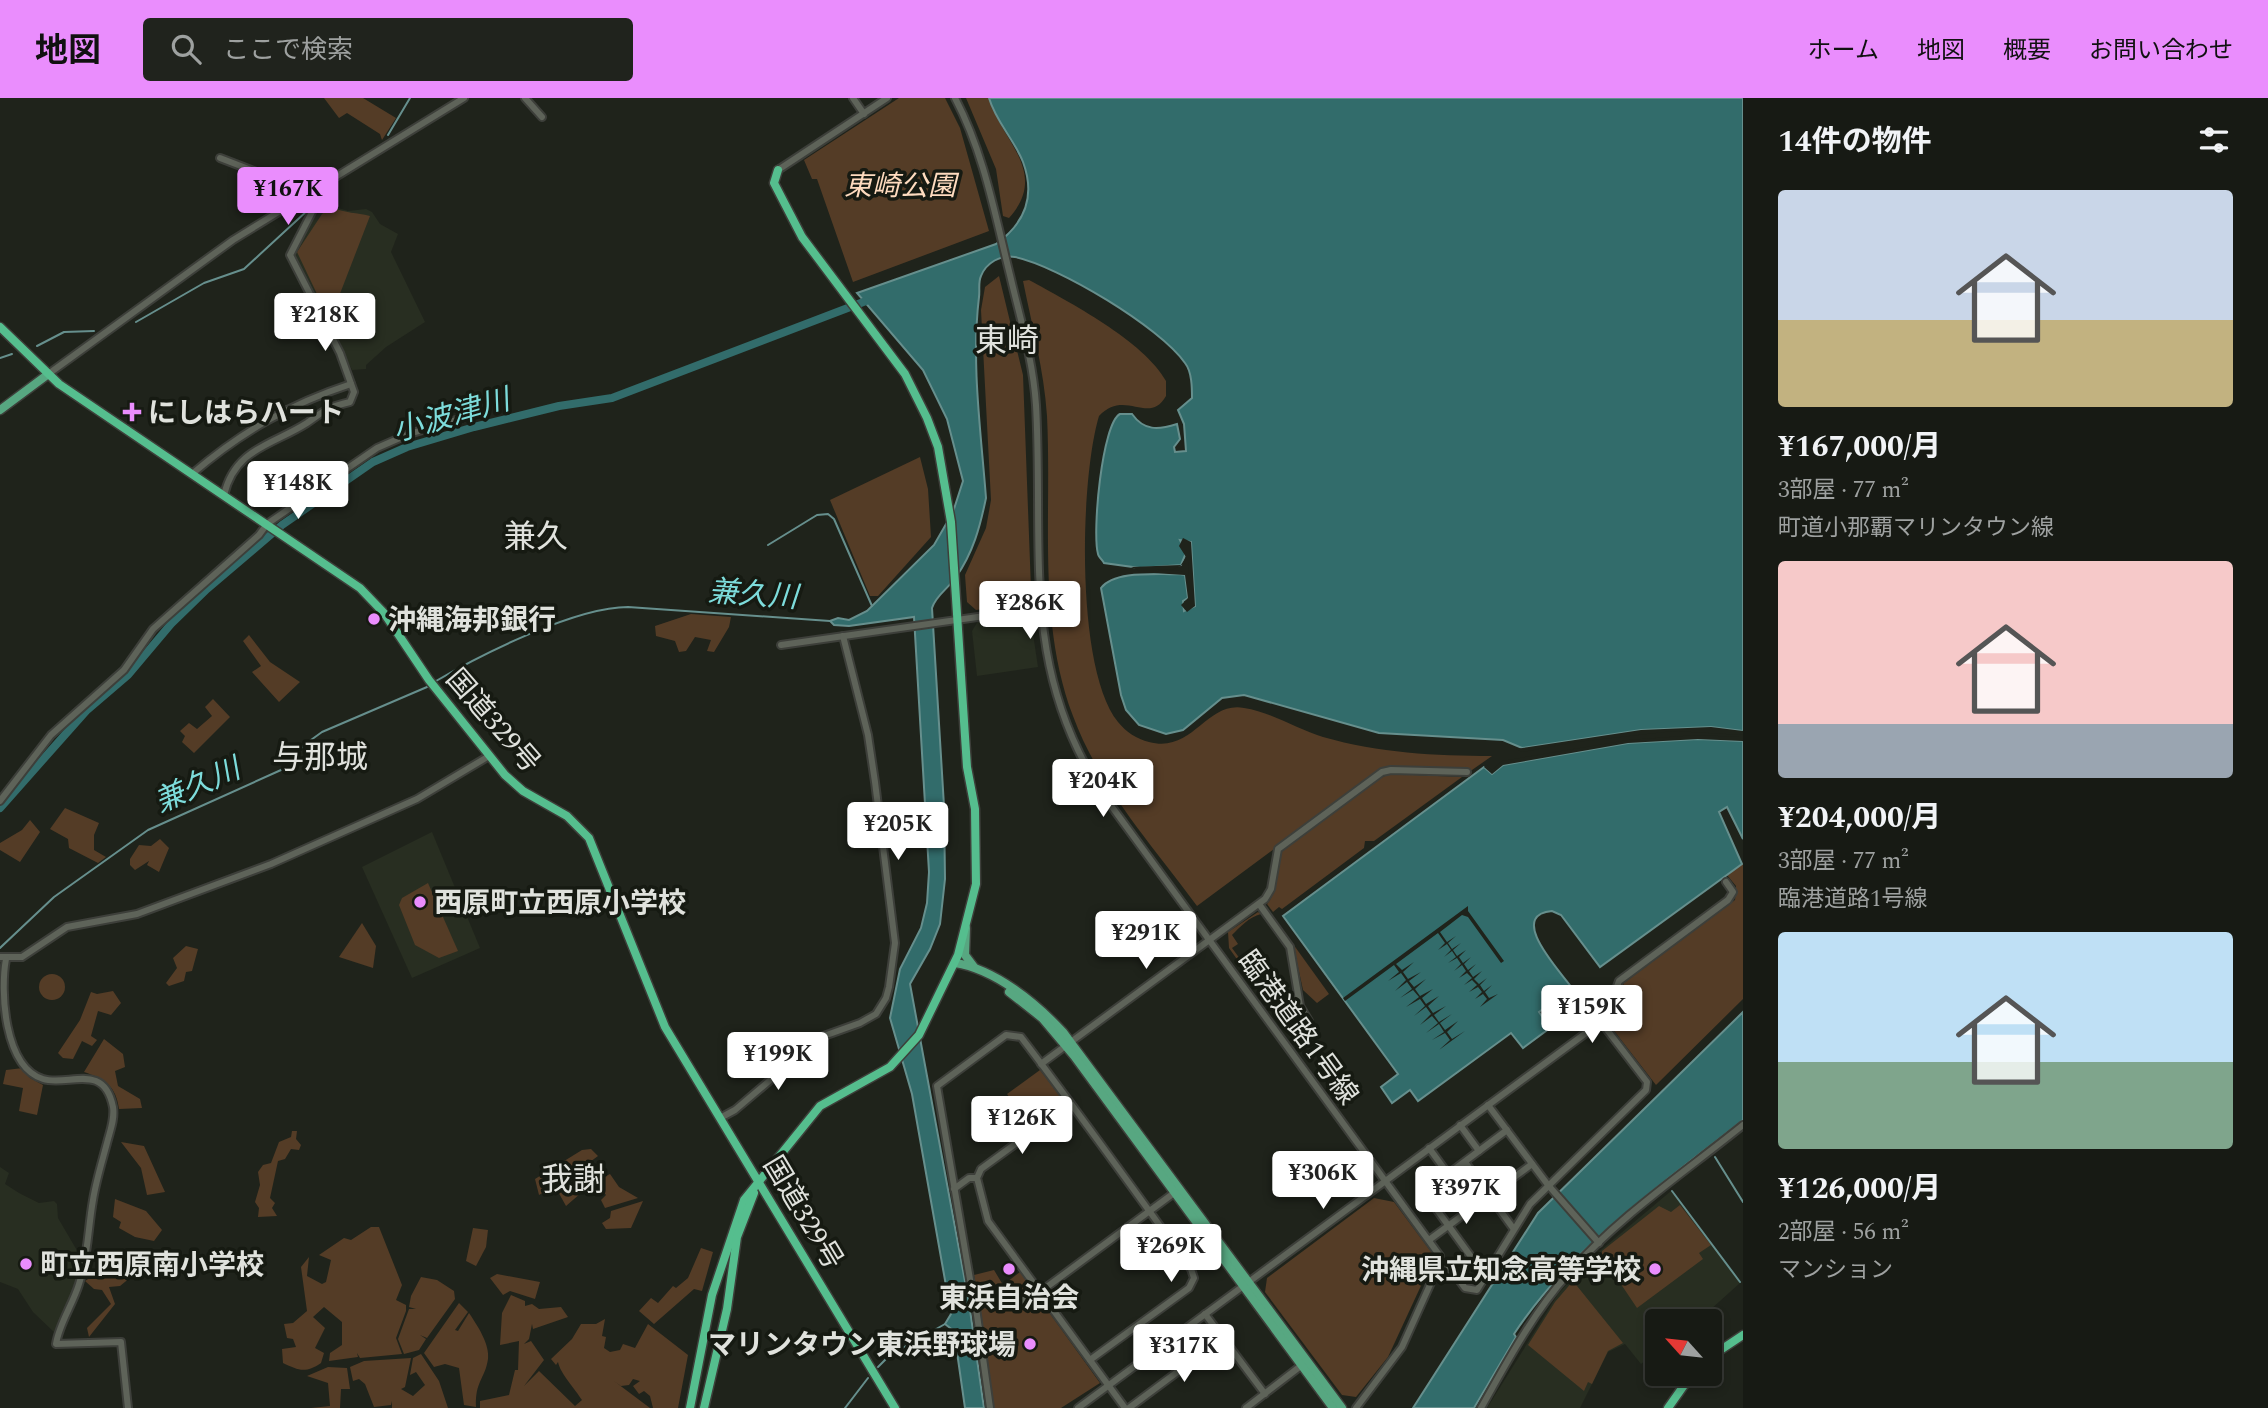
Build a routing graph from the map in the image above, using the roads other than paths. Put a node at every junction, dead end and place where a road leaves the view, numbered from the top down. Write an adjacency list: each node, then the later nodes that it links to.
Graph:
1 (464, 98): 10 (street)
2 (525, 98): 7 (street)
3 (853, 98): 6 (street)
4 (887, 98): 6 (street)
5 (955, 98): 19 (street, 臨港道路1号線)
6 (864, 114): 9 (street)
7 (542, 117)
8 (220, 158): 10 (street)
9 (778, 170): 20 (highway)
10 (308, 194): 12 (street); 13 (street)
11 (0, 327): 12 (highway, 国道329号)
12 (47, 375): 14 (main road); 16 (highway, 国道329号)
13 (351, 384): 16 (street); 17 (street)
14 (0, 410)
15 (466, 417): 18 (street)
16 (192, 474): 17 (highway, 国道329号)
17 (224, 495): 18 (highway, 国道329号)
18 (270, 527): 23 (highway, 国道329号); 25 (street)
19 (1041, 608): 20 (street); 29 (street, 臨港道路1号線)
20 (958, 619): 21 (street); 28 (highway)
21 (843, 636): 22 (street); 39 (street)
22 (781, 645)
23 (489, 756): 30 (street); 39 (highway, 国道329号)
24 (1467, 772): 27 (street)
25 (0, 800)
26 (1726, 882): 34 (street)
27 (1259, 904): 29 (street); 33 (street)
28 (966, 928): 31 (highway); 32 (main road)
29 (1209, 940): 35 (street); 50 (street, 臨港道路1号線)
30 (3, 958): 78 (street)
31 (955, 963): 32 (main road); 35 (main road); 49 (highway)
32 (981, 973): 35 (main road)
33 (1309, 1021)
34 (1601, 1022): 38 (street); 51 (street)
35 (1069, 1044): 36 (street); 53 (main road); 62 (main road)
36 (1041, 1064): 37 (street); 52 (street)
37 (1070, 1104): 48 (street); 55 (street)
38 (1488, 1105): 40 (street); 42 (street)
39 (722, 1117): 49 (highway, 国道329号)
40 (1460, 1125): 43 (street); 44 (street)
41 (1743, 1125): 59 (street)
42 (1507, 1130): 44 (street); 46 (street)
43 (1429, 1148): 47 (street); 50 (street)
44 (1479, 1152): 45 (street)
45 (1465, 1162): 47 (street); 54 (street)
46 (1532, 1164): 51 (street); 54 (street)
47 (1448, 1174): 56 (street)
48 (977, 1178): 52 (street); 63 (street)
49 (758, 1181): 68 (highway); 69 (highway); 81 (highway, 国道329号)
50 (1386, 1181): 58 (street, 臨港道路1号線); 62 (street)
51 (1548, 1185): 57 (street); 59 (street)
52 (954, 1189): 64 (street)
53 (1174, 1193): 55 (street); 62 (main road)
54 (1490, 1196): 56 (street); 57 (street)
55 (1149, 1212): 63 (street); 71 (street)
56 (1449, 1226): 58 (street); 61 (street)
57 (1513, 1228): 61 (street)
58 (1429, 1240): 60 (street, 臨港道路1号線)
59 (1597, 1240): 89 (street)
60 (1441, 1261): 61 (street, 臨港道路1号線); 88 (street)
61 (1485, 1276)
62 (1245, 1284): 65 (street); 72 (main road); 87 (main road)
63 (1040, 1292): 64 (street); 71 (street)
64 (978, 1300): 82 (street)
65 (1205, 1314): 67 (street); 75 (street)
66 (1743, 1335): 70 (highway)
67 (1223, 1338): 77 (street); 84 (street)
68 (720, 1339): 69 (highway); 73 (highway)
69 (700, 1348): 74 (highway)
70 (1722, 1349)
71 (1090, 1360): 75 (street)
72 (1302, 1365): 77 (street); 86 (main road)
73 (713, 1368): 74 (highway); 80 (highway)
74 (693, 1381): 79 (highway)
75 (1109, 1385): 83 (street); 84 (street)
76 (1684, 1386): 90 (highway)
77 (1265, 1394): 85 (street)
78 (128, 1408)
79 (690, 1408)
80 (704, 1408)
81 (895, 1408)
82 (990, 1408)
83 (1078, 1408)
84 (1127, 1408)
85 (1246, 1408)
86 (1333, 1408)
87 (1342, 1408)
88 (1356, 1408)
89 (1481, 1408)
90 (1668, 1408)

